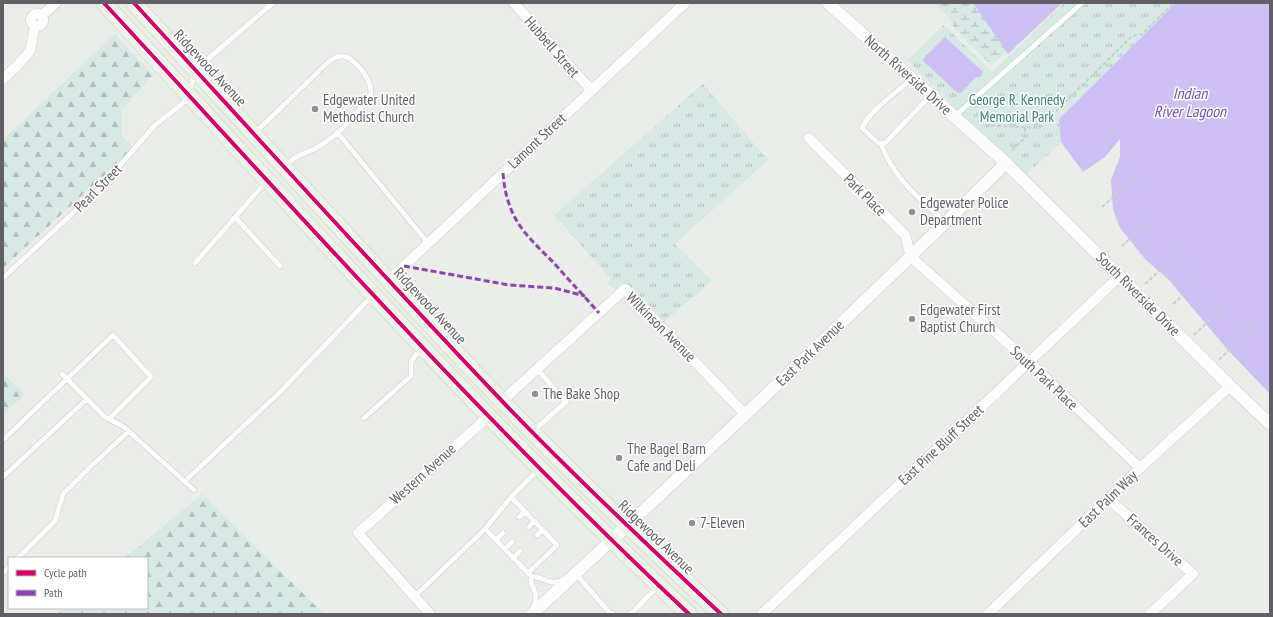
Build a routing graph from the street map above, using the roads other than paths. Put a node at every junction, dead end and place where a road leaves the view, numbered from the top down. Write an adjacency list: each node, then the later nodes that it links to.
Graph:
1 (56, 3): 10 (street)
2 (104, 3): 13 (main road)
3 (134, 3): 9 (main road, Ridgewood Avenue)
4 (273, 3): 9 (lane)
5 (514, 3): 12 (street, Hubbell Street)
6 (685, 3): 12 (street, Lamont Street)
7 (828, 3): 11 (street, North Riverside Drive)
8 (1082, 3): 15 (lane)
9 (195, 70): 13 (lane); 17 (main road, Ridgewood Avenue)
10 (3, 79)
11 (912, 79): 14 (street, North Riverside Drive); 19 (lane)
12 (591, 90): 26 (street, Lamont Street)
13 (189, 96): 22 (main road); 31 (lane, Pearl Street)
14 (931, 96): 15 (street, North Riverside Drive); 19 (lane)
15 (955, 117): 20 (street, North Riverside Drive)
16 (337, 132): 17 (lane); 21 (lane); 26 (lane)
17 (254, 134): 21 (main road, Ridgewood Avenue)
18 (809, 138): 27 (street, Park Place)
19 (881, 143): 24 (lane)
20 (1006, 163): 24 (street, East Park Avenue); 30 (street, South Riverside Drive)
21 (284, 166): 32 (main road, Ridgewood Avenue)
22 (267, 180): 23 (lane); 25 (main road)
23 (235, 218): 28 (lane); 29 (lane)
24 (945, 223): 27 (street, East Park Avenue)
25 (322, 240): 32 (main road); 33 (main road)
26 (428, 243): 32 (street, Lamont Street)
27 (911, 257): 35 (street, South Park Place); 42 (street, East Park Avenue)
28 (195, 262)
29 (280, 266)
30 (1120, 276): 35 (street, East Pine Bluff Street); 39 (street, South Riverside Drive)
31 (3, 278)
32 (389, 280): 41 (main road, Ridgewood Avenue)
33 (372, 295): 34 (main road); 53 (lane)
34 (422, 348): 43 (main road); 44 (lane)
35 (1029, 362): 50 (street, South Park Place); 83 (street, East Pine Bluff Street)
36 (537, 370): 41 (street, Wilkinson Avenue); 42 (street, Wilkinson Avenue); 48 (lane)
37 (62, 374): 38 (lane)
38 (67, 380): 40 (lane); 45 (lane); 49 (lane)
39 (1230, 386): 46 (street, South Riverside Drive); 50 (street, East Palm Way)
40 (87, 399): 45 (lane); 52 (lane)
41 (502, 401): 48 (main road, Ridgewood Avenue)
42 (746, 415): 60 (street, East Park Avenue)
43 (489, 416): 51 (main road); 76 (street, Western Avenue)
44 (364, 418)
45 (109, 419): 47 (lane)
46 (1270, 424)
47 (129, 431): 53 (lane); 71 (lane)
48 (532, 431): 60 (main road, Ridgewood Avenue)
49 (3, 440)
50 (1140, 468): 56 (street, East Palm Way)
51 (540, 469): 55 (lane); 67 (main road)
52 (3, 477)
53 (185, 481): 54 (lane)
54 (194, 490)
55 (510, 497): 57 (lane); 62 (lane)
56 (1109, 499): 84 (street, East Palm Way); 85 (street, Frances Drive)
57 (525, 512): 58 (lane); 59 (lane)
58 (519, 517)
59 (534, 521): 61 (lane); 63 (lane)
60 (627, 526): 67 (street, East Park Avenue); 82 (main road, Ridgewood Avenue)
61 (529, 527)
62 (485, 529): 66 (lane); 76 (lane)
63 (543, 530): 65 (lane); 73 (lane)
64 (503, 533): 66 (lane)
65 (537, 535)
66 (496, 540): 69 (lane)
67 (612, 540): 74 (street, East Park Avenue); 75 (main road)
68 (512, 542): 69 (lane)
69 (505, 549): 72 (lane)
70 (520, 551): 72 (lane)
71 (19, 557)
72 (513, 558): 73 (lane)
73 (529, 574): 74 (lane); 78 (lane)
74 (575, 574): 78 (street, East Park Avenue); 79 (lane)
75 (659, 586): 80 (lane); 81 (main road)
76 (415, 596): 77 (street)
77 (430, 614)
78 (531, 614)
79 (613, 614)
80 (629, 614)
81 (689, 614)
82 (721, 614)
83 (764, 614)
84 (988, 614)
85 (1150, 614)

